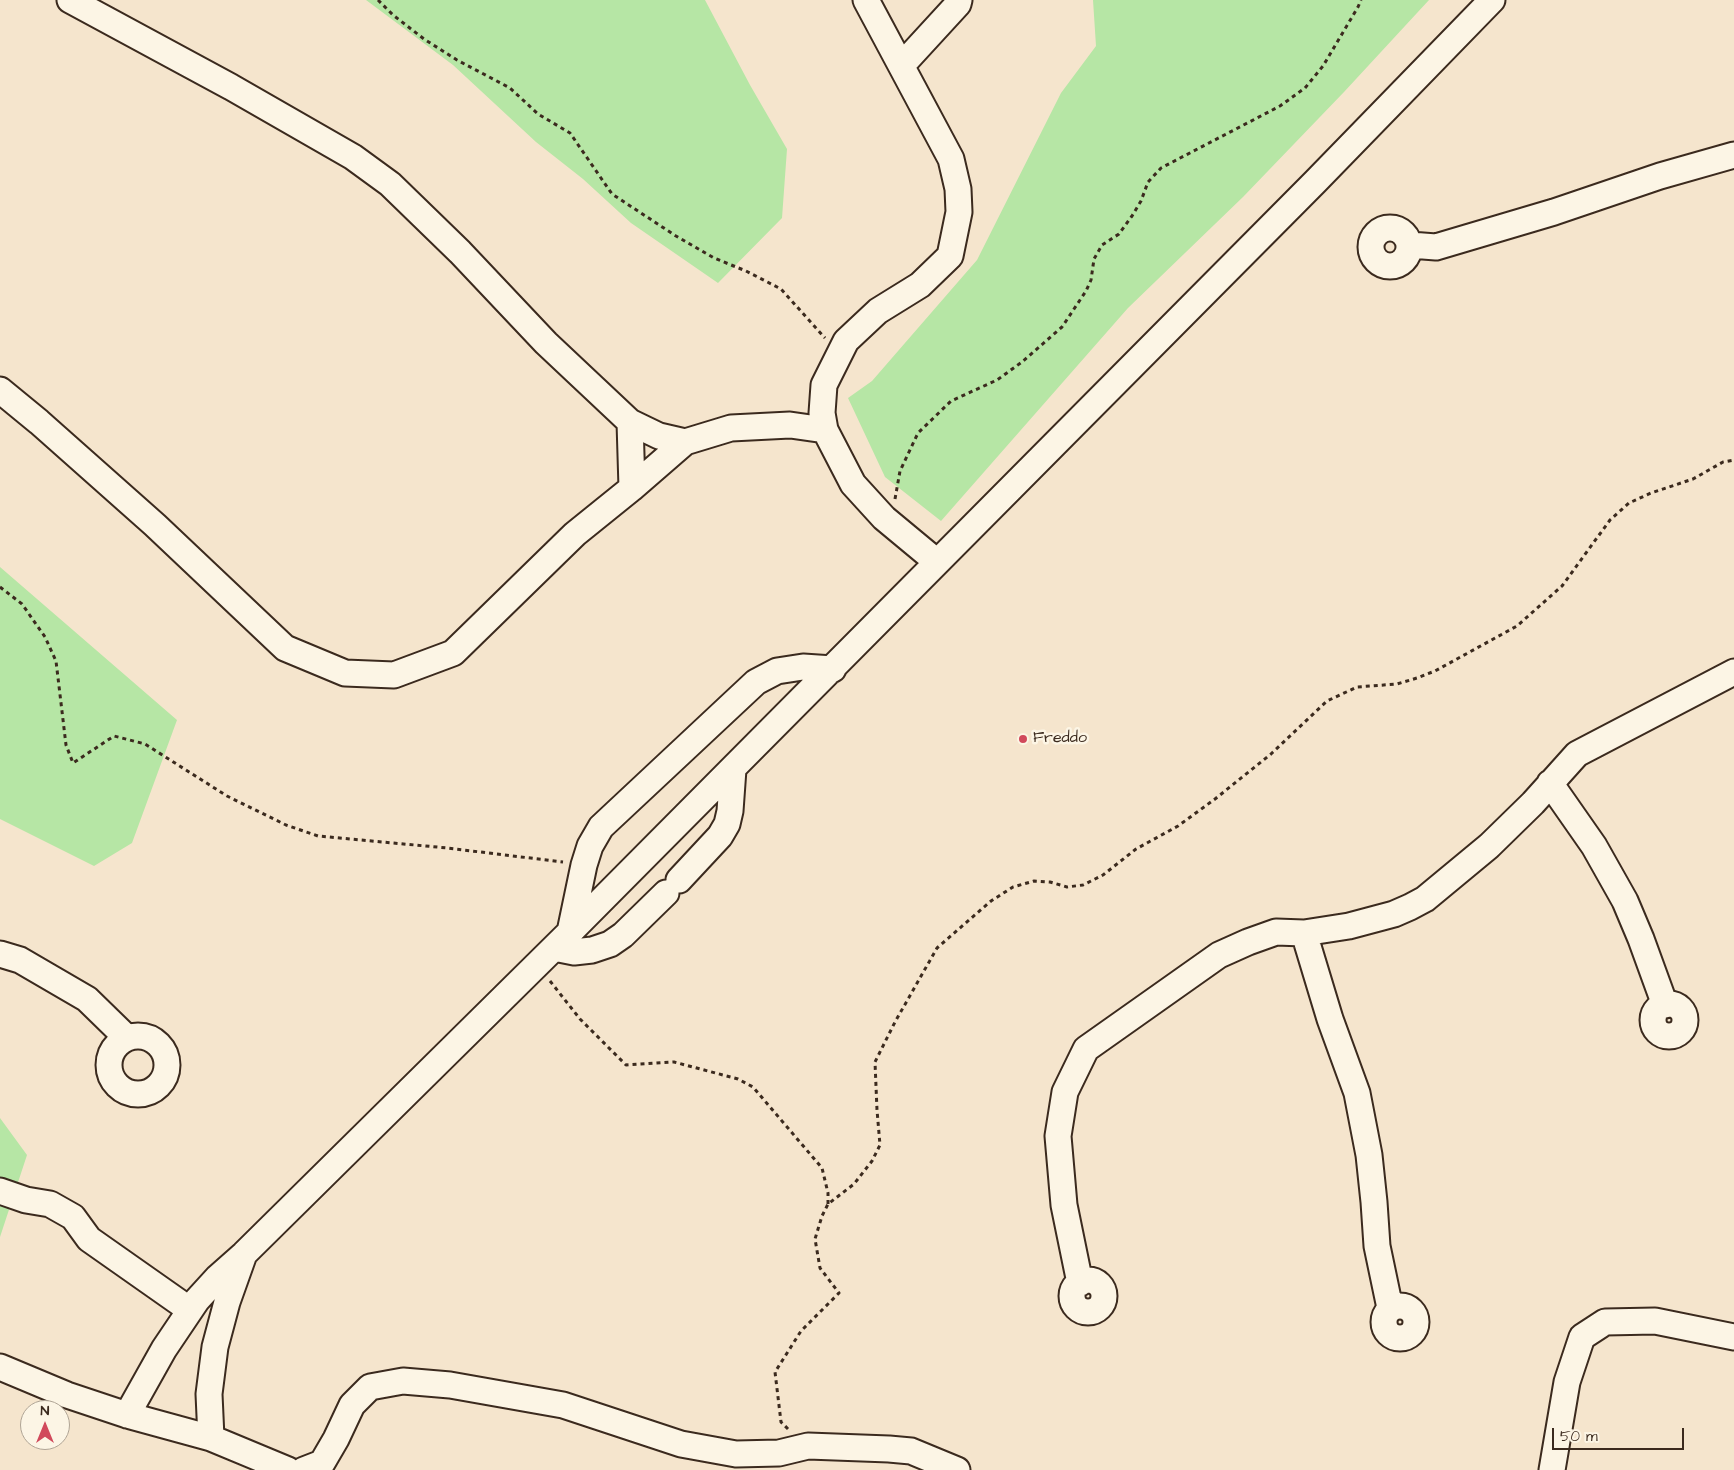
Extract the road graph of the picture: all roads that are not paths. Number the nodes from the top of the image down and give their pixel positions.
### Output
1 (70, 0) edge
2 (866, 0) edge
3 (959, 0) edge
4 (1492, 0) edge
5 (902, 65) junction
6 (1734, 155) edge
7 (1410, 245) dead end
8 (0, 390) edge
9 (630, 422) junction
10 (825, 430) junction
11 (685, 442) junction
12 (632, 488) junction
13 (937, 562) junction
14 (833, 668) junction
15 (1734, 672) edge
16 (734, 769) junction
17 (1550, 784) junction
18 (1304, 933) junction
19 (554, 948) junction
20 (0, 954) edge
21 (1665, 1005) dead end
22 (127, 1038) dead end
23 (0, 1191) edge
24 (244, 1254) junction
25 (1080, 1282) dead end
26 (1390, 1308) dead end
27 (190, 1310) junction
28 (1734, 1338) edge
29 (0, 1367) edge
30 (126, 1415) junction
31 (211, 1438) junction
32 (236, 1460) edge
33 (288, 1470) edge
34 (304, 1470) edge
35 (957, 1470) edge
36 (1552, 1470) edge

1 - 9 street
2 - 5 street
3 - 5 street
4 - 13 street
5 - 10 street
6 - 7 street
8 - 12 street
9 - 11 street
9 - 12 street
10 - 11 street
10 - 13 street
11 - 12 street
13 - 14 street
14 - 16 street
14 - 19 street
15 - 17 street
16 - 19 street
16 - 19 street
17 - 18 street
17 - 21 street
18 - 25 street
18 - 26 street
19 - 24 street
20 - 22 street
23 - 27 street
24 - 27 street
24 - 31 street
27 - 30 street
28 - 36 street
29 - 30 street
30 - 31 street
31 - 32 street
32 - 33 street
34 - 35 street

